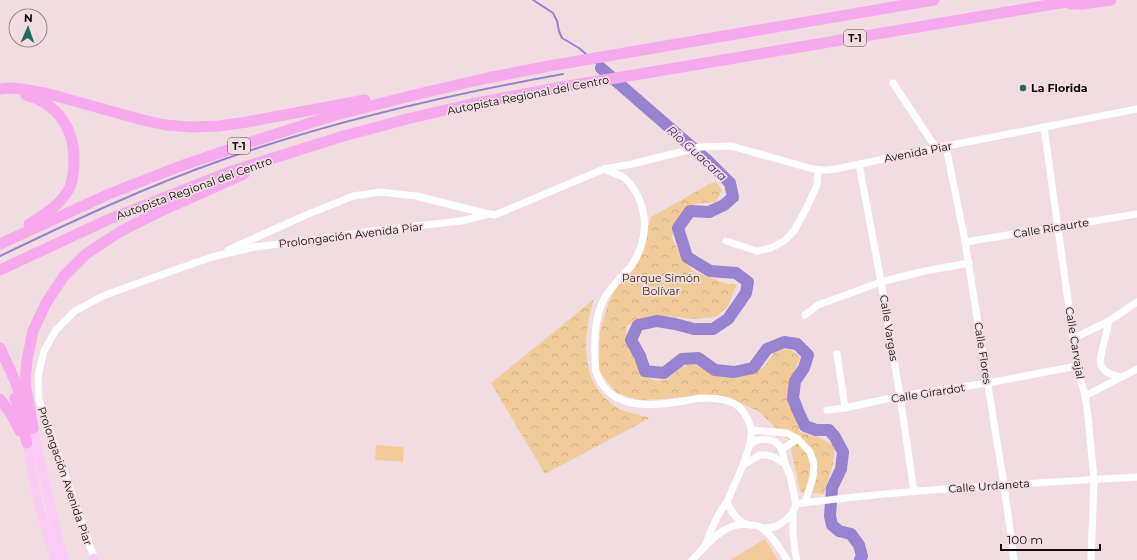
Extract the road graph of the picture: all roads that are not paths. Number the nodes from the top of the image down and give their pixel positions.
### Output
1 (934, 0) edge
2 (1078, 0) edge
3 (1111, 0) edge
4 (1058, 4) junction
5 (488, 78) junction
6 (893, 83) dead end
7 (0, 89) edge
8 (0, 93) edge
9 (1137, 109) edge
10 (1044, 127) junction
11 (340, 138) junction
12 (946, 147) junction
13 (936, 148) junction
14 (675, 153) joint
15 (632, 164) junction
16 (859, 164) junction
17 (604, 169) junction
18 (818, 170) junction
19 (624, 177) junction
20 (490, 214) junction
21 (1137, 214) edge
22 (1058, 226) junction
23 (726, 241) dead end
24 (0, 242) edge
25 (965, 242) junction
26 (212, 257) junction
27 (969, 263) junction
28 (0, 270) edge
29 (881, 282) junction
30 (1137, 302) edge
31 (805, 315) dead end
32 (1109, 321) junction
33 (1074, 338) junction
34 (0, 348) edge
35 (837, 354) dead end
36 (0, 363) edge
37 (1077, 366) junction
38 (1137, 368) edge
39 (1121, 377) junction
40 (988, 383) junction
41 (900, 396) junction
42 (1084, 396) junction
43 (0, 399) edge
44 (845, 408) junction
45 (827, 410) dead end
46 (33, 428) junction
47 (751, 430) junction
48 (798, 439) junction
49 (27, 443) junction
50 (750, 445) junction
51 (782, 449) junction
52 (785, 464) junction
53 (743, 465) junction
54 (1137, 477) edge
55 (1094, 480) junction
56 (1004, 485) junction
57 (914, 492) junction
58 (727, 502) junction
59 (807, 502) junction
60 (796, 504) junction
61 (792, 513) junction
62 (747, 524) junction
63 (762, 528) junction
64 (704, 547) junction
65 (94, 559) edge
66 (55, 560) edge
67 (65, 560) edge
68 (692, 560) edge
69 (787, 560) edge
70 (797, 560) edge
71 (1014, 560) edge
72 (1091, 560) edge

1 - 5 highway, Autopista Regional del Centro / T-1
2 - 4 highway, Autopista Regional del Centro / T-1
3 - 4 highway
4 - 11 highway, Autopista Regional del Centro / T-1
5 - 7 highway
5 - 24 highway, Autopista Regional del Centro / T-1
6 - 13 street
8 - 24 highway
9 - 10 street, Avenida Piar
10 - 12 street, Avenida Piar
10 - 22 street, Calle Carvajal
11 - 28 highway, Autopista Regional del Centro / T-1
11 - 46 highway
12 - 13 street, Avenida Piar
12 - 25 street, Calle Flores
13 - 16 street, Avenida Piar
14 - 15 street, Prolongación Avenida Piar
14 - 18 street, Avenida Piar
15 - 17 street, Prolongación Avenida Piar
15 - 19 street
16 - 18 street, Avenida Piar
16 - 29 street, Calle Vargas
17 - 19 street
17 - 20 street, Prolongación Avenida Piar
18 - 23 street
19 - 47 street
20 - 26 street, Prolongación Avenida Piar
20 - 26 street, Prolongación Avenida Piar
21 - 22 street, Calle Ricaurte
22 - 25 street, Calle Ricaurte
22 - 33 street, Calle Carvajal
25 - 27 street, Calle Flores
26 - 65 street, Prolongación Avenida Piar
27 - 29 street
27 - 40 street, Calle Flores
29 - 31 street
29 - 41 street, Calle Vargas
30 - 32 street
32 - 33 street
32 - 39 street
33 - 37 street, Calle Carvajal
34 - 46 highway
35 - 44 street
36 - 49 highway
37 - 40 street, Calle Girardot
37 - 42 street, Calle Carvajal
38 - 39 street
39 - 42 street
40 - 41 street, Calle Girardot
40 - 56 street, Calle Flores
41 - 44 street, Calle Girardot
41 - 57 street, Calle Vargas
42 - 55 street, Calle Carvajal
43 - 49 highway
44 - 45 street, Calle Girardot
46 - 67 main road
47 - 48 street
47 - 50 street
48 - 51 street
48 - 59 street
49 - 66 main road
50 - 51 street
50 - 53 street
51 - 52 street
52 - 53 street
52 - 60 street
53 - 58 street
54 - 55 street, Calle Urdaneta
55 - 56 street, Calle Urdaneta
55 - 72 street, Calle Carvajal
56 - 57 street, Calle Urdaneta
56 - 71 street, Calle Flores
57 - 59 street, Calle Urdaneta
58 - 62 street
58 - 64 street
59 - 60 street, Calle Urdaneta
60 - 61 street
61 - 63 street
61 - 70 street
62 - 63 street
62 - 64 street
63 - 69 street
64 - 68 street

